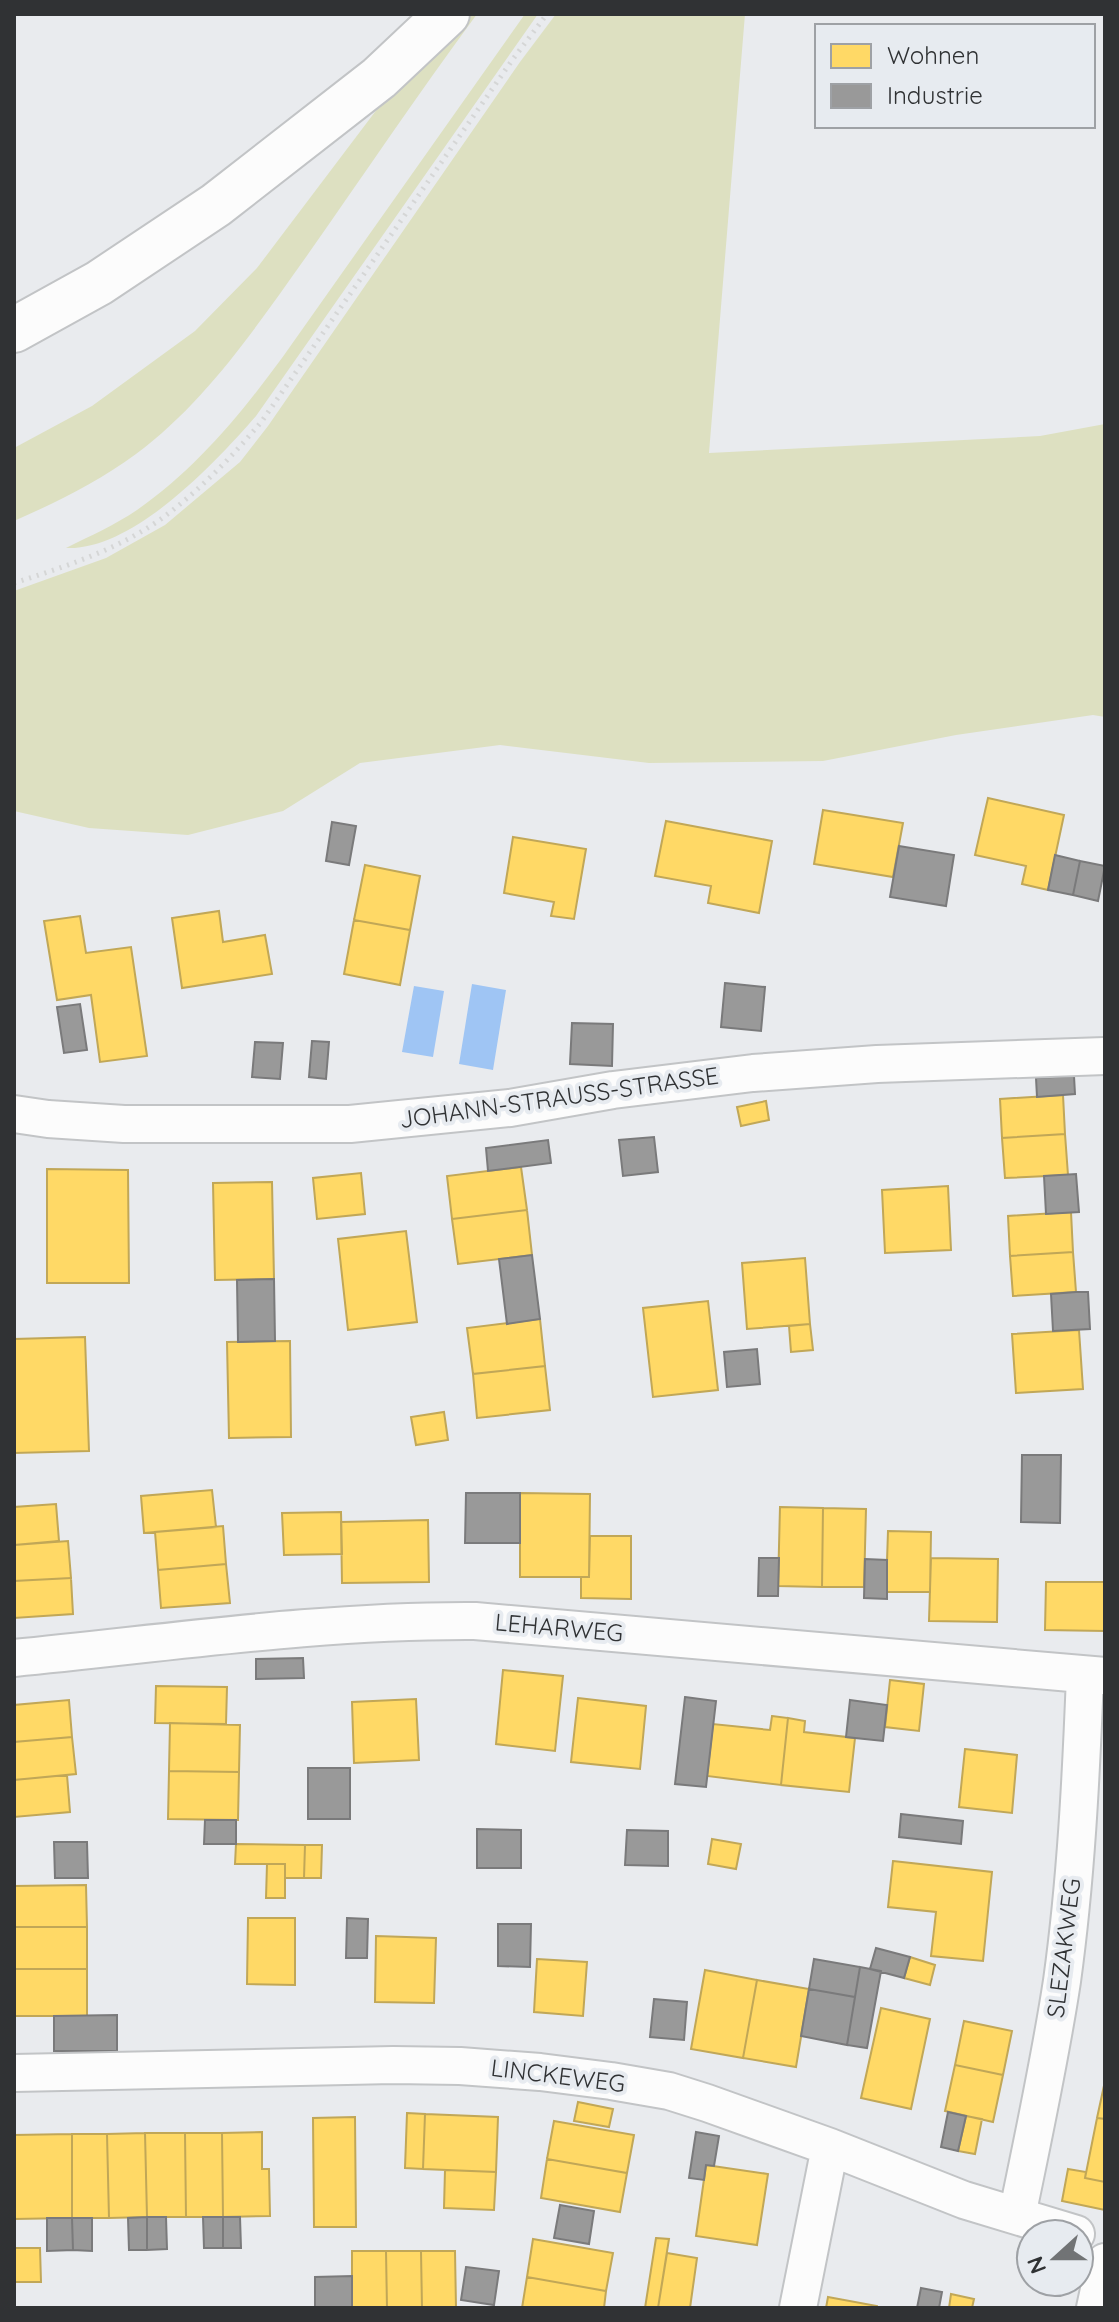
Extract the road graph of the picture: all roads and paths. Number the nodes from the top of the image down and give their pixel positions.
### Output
1 (447, 14) edge
2 (547, 14) edge
3 (14, 330) edge
4 (14, 583) edge
5 (1105, 1056) edge
6 (14, 1114) edge
7 (14, 1658) edge
8 (1095, 1676) edge
9 (14, 2073) edge
10 (830, 2147) junction
11 (1017, 2216) junction
12 (1024, 2218) edge
13 (1105, 2262) edge
14 (798, 2308) edge
15 (1095, 2308) edge

1 - 3 main road
2 - 4 path
5 - 6 street, JOHANN-STRAUSS-STRASSE
7 - 8 street, LEHARWEG
8 - 11 street, SLEZAKWEG
9 - 10 street, LINCKEWEG
10 - 11 street, LINCKEWEG
10 - 14 street
11 - 12 street, LINCKEWEG
13 - 15 street

